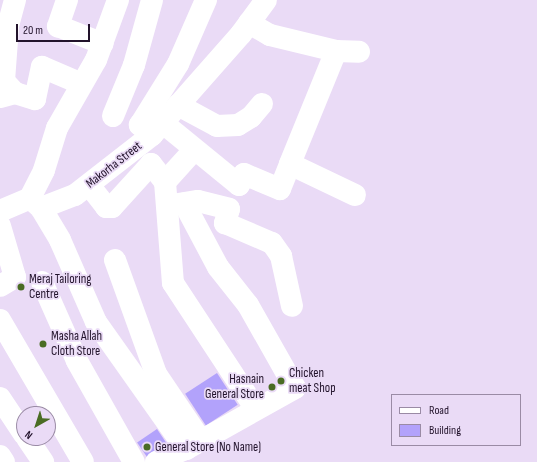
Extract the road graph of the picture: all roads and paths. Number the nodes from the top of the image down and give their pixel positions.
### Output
1 (15, 0) edge
2 (67, 0) edge
3 (118, 0) edge
4 (152, 0) edge
5 (206, 0) edge
6 (266, 0) edge
7 (249, 23) junction
8 (103, 44) junction
9 (336, 51) junction
10 (359, 52) dead end
11 (82, 84) junction
12 (8, 95) edge
13 (262, 104) dead end
14 (178, 105) junction
15 (113, 116) dead end
16 (158, 129) junction
17 (194, 150) junction
18 (290, 164) junction
19 (165, 182) junction
20 (89, 184) junction
21 (355, 195) dead end
22 (35, 203) junction
23 (176, 204) junction
24 (0, 210) edge
25 (0, 226) edge
26 (115, 260) dead end
27 (42, 282) dead end
28 (0, 286) edge
29 (292, 306) dead end
30 (0, 320) edge
31 (0, 398) edge
32 (255, 408) junction
33 (16, 422) edge
34 (193, 444) junction
35 (32, 446) edge
36 (0, 456) edge
37 (4, 462) edge
38 (43, 462) edge
39 (83, 462) edge
40 (134, 462) edge
41 (156, 462) edge

1 - 12 street
2 - 8 street
3 - 8 street
4 - 15 street
5 - 16 street, Makorha Street
6 - 7 street
7 - 9 street
7 - 14 street
8 - 11 street
9 - 10 street
9 - 18 street
11 - 12 street
11 - 22 street
13 - 14 street
14 - 16 street
16 - 17 street
16 - 20 street, Makorha Street
17 - 18 street
17 - 19 street
18 - 21 street
19 - 20 street
19 - 23 street
20 - 22 street, Makorha Street
22 - 24 street, Makorha Street
22 - 34 street
23 - 29 street
23 - 32 street
23 - 32 street
25 - 28 street
26 - 34 street
27 - 40 street
30 - 39 street
31 - 33 street
32 - 34 street
34 - 41 street
35 - 38 street
36 - 37 street

